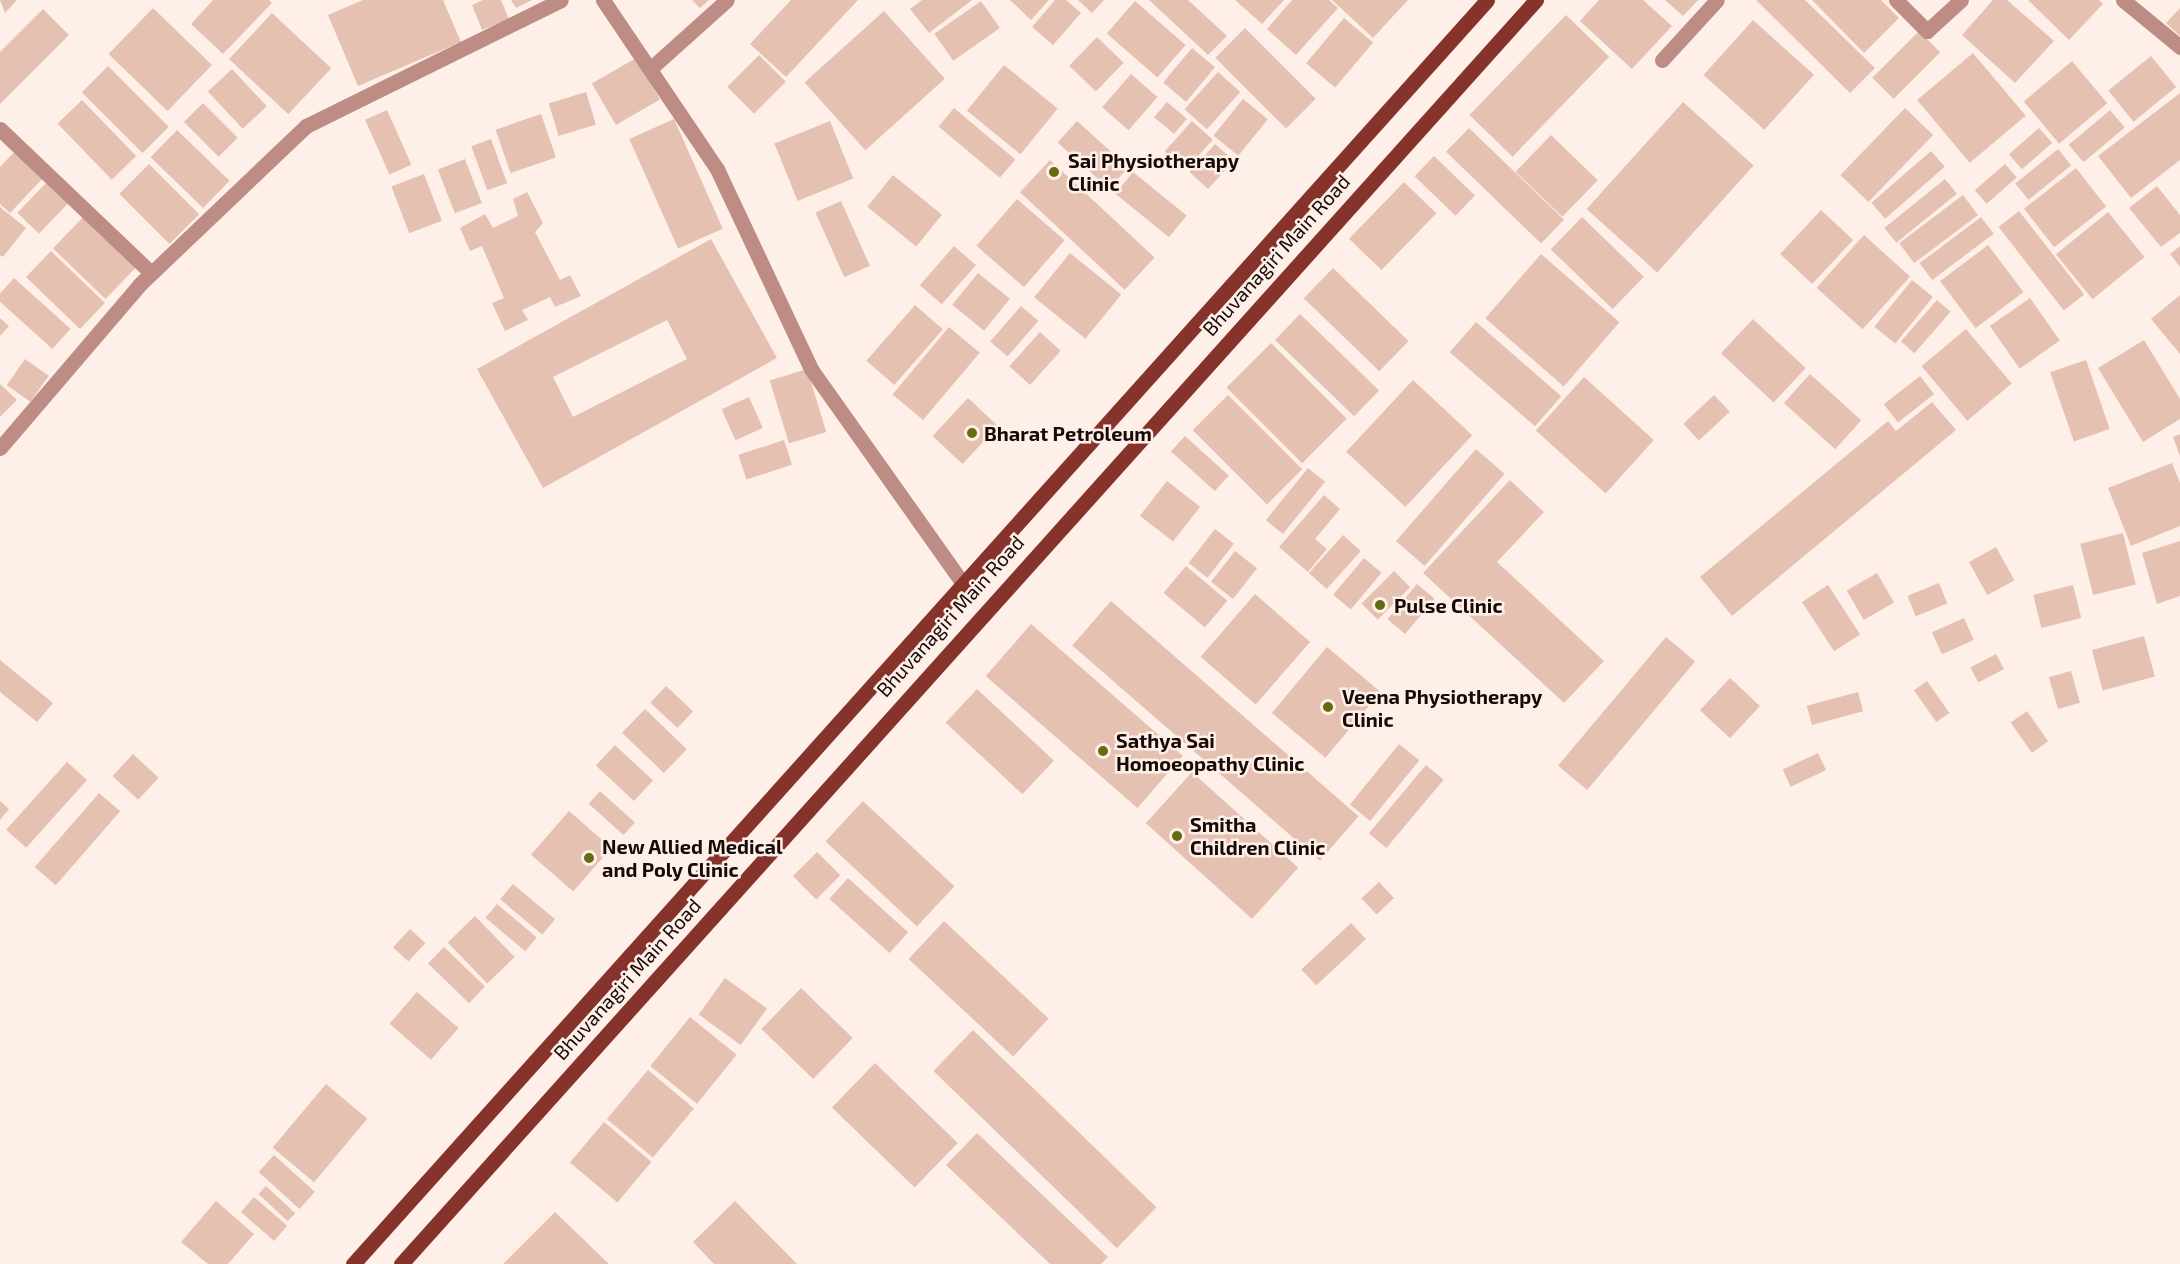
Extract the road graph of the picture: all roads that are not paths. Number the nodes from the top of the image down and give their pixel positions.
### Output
1 (561, 0) edge
2 (603, 0) edge
3 (726, 0) edge
4 (1487, 0) edge
5 (1536, 0) edge
6 (1717, 0) edge
7 (1896, 0) edge
8 (1961, 0) edge
9 (2123, 0) edge
10 (2180, 47) edge
11 (1662, 60) dead end
12 (650, 69) junction
13 (0, 129) edge
14 (151, 273) junction
15 (0, 448) edge
16 (962, 582) junction
17 (353, 1264) edge
18 (401, 1264) edge

1 - 14 street
2 - 12 street
3 - 12 street
4 - 16 main road, Bhuvanagiri Main Road
5 - 18 main road, Bhuvanagiri Main Road
6 - 11 street
7 - 8 street
9 - 10 street
12 - 16 street
13 - 14 street
14 - 15 street
16 - 17 main road, Bhuvanagiri Main Road

